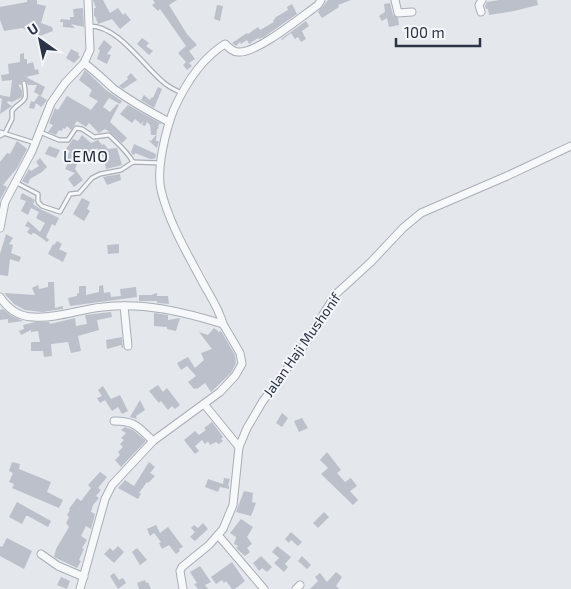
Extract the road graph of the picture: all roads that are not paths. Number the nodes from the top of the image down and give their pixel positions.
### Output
1 (88, 0) edge
2 (321, 0) edge
3 (395, 0) edge
4 (482, 0) edge
5 (412, 12) dead end
6 (481, 12) dead end
7 (88, 26) junction
8 (84, 63) junction
9 (24, 83) dead end
10 (182, 93) junction
11 (169, 122) junction
12 (0, 132) edge
13 (39, 132) junction
14 (5, 133) junction
15 (0, 136) edge
16 (35, 143) junction
17 (571, 146) edge
18 (133, 162) junction
19 (160, 163) junction
20 (16, 182) junction
21 (2, 202) edge
22 (0, 228) edge
23 (0, 297) edge
24 (124, 306) junction
25 (223, 324) junction
26 (128, 346) dead end
27 (204, 404) junction
28 (114, 421) dead end
29 (153, 441) junction
30 (239, 447) junction
31 (218, 535) junction
32 (41, 554) dead end
33 (84, 577) junction
34 (80, 589) edge
35 (183, 589) edge
36 (264, 589) edge

1 - 7 street
2 - 10 street
3 - 5 street
4 - 6 street
7 - 8 street
7 - 10 lane
8 - 11 street
8 - 13 street
9 - 14 lane
10 - 11 street
11 - 19 street
12 - 14 lane
13 - 16 street
13 - 18 lane
14 - 15 lane
14 - 16 lane
16 - 20 street
17 - 30 street, Jalan Haji Mushonif
18 - 19 lane
18 - 20 lane
19 - 25 street
20 - 21 street
21 - 22 street
23 - 24 street
24 - 25 street
24 - 26 street
25 - 27 street
27 - 29 street
27 - 30 street
28 - 29 street
29 - 33 street
30 - 31 street, Jalan Haji Mushonif
31 - 35 street, Jalan Haji Mushonif
31 - 36 street
32 - 33 street
33 - 34 street

